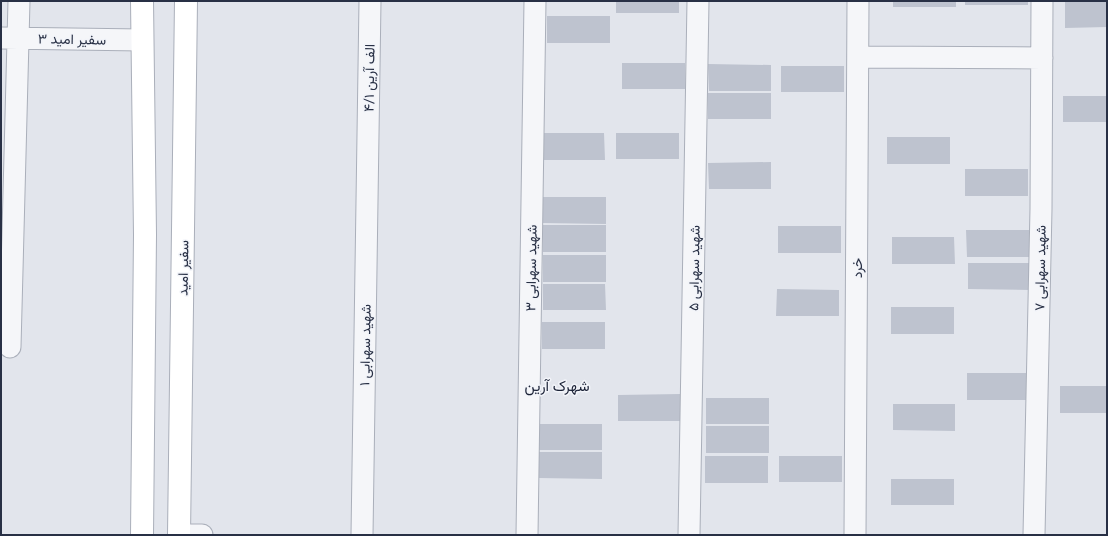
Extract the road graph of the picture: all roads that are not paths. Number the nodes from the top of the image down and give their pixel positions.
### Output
1 (19, 1) edge
2 (142, 1) edge
3 (186, 1) edge
4 (370, 1) edge
5 (535, 1) edge
6 (698, 1) edge
7 (858, 1) edge
8 (1042, 1) edge
9 (10, 38) edge
10 (142, 40) junction
11 (858, 57) junction
12 (1042, 58) junction
13 (368, 154) joint
14 (10, 347) dead end
15 (142, 535) edge
16 (179, 535) edge
17 (202, 535) edge
18 (362, 535) edge
19 (527, 535) edge
20 (689, 535) edge
21 (855, 535) edge
22 (1034, 535) edge

1 - 9 street
2 - 10 street
3 - 16 street, سفیر امید
4 - 13 street, ۴/۱ الف آرین
5 - 19 street, شهید سهرابی ۳
6 - 20 street, شهید سهرابی ۵
7 - 11 street, خرد
8 - 12 street, شهید سهرابی ۷
9 - 10 street, سفیر امید ۳
9 - 14 street
10 - 15 street
11 - 12 street
11 - 21 street, خرد
12 - 22 street, شهید سهرابی ۷
13 - 18 street, شهید سهرابی ۱
16 - 17 street

